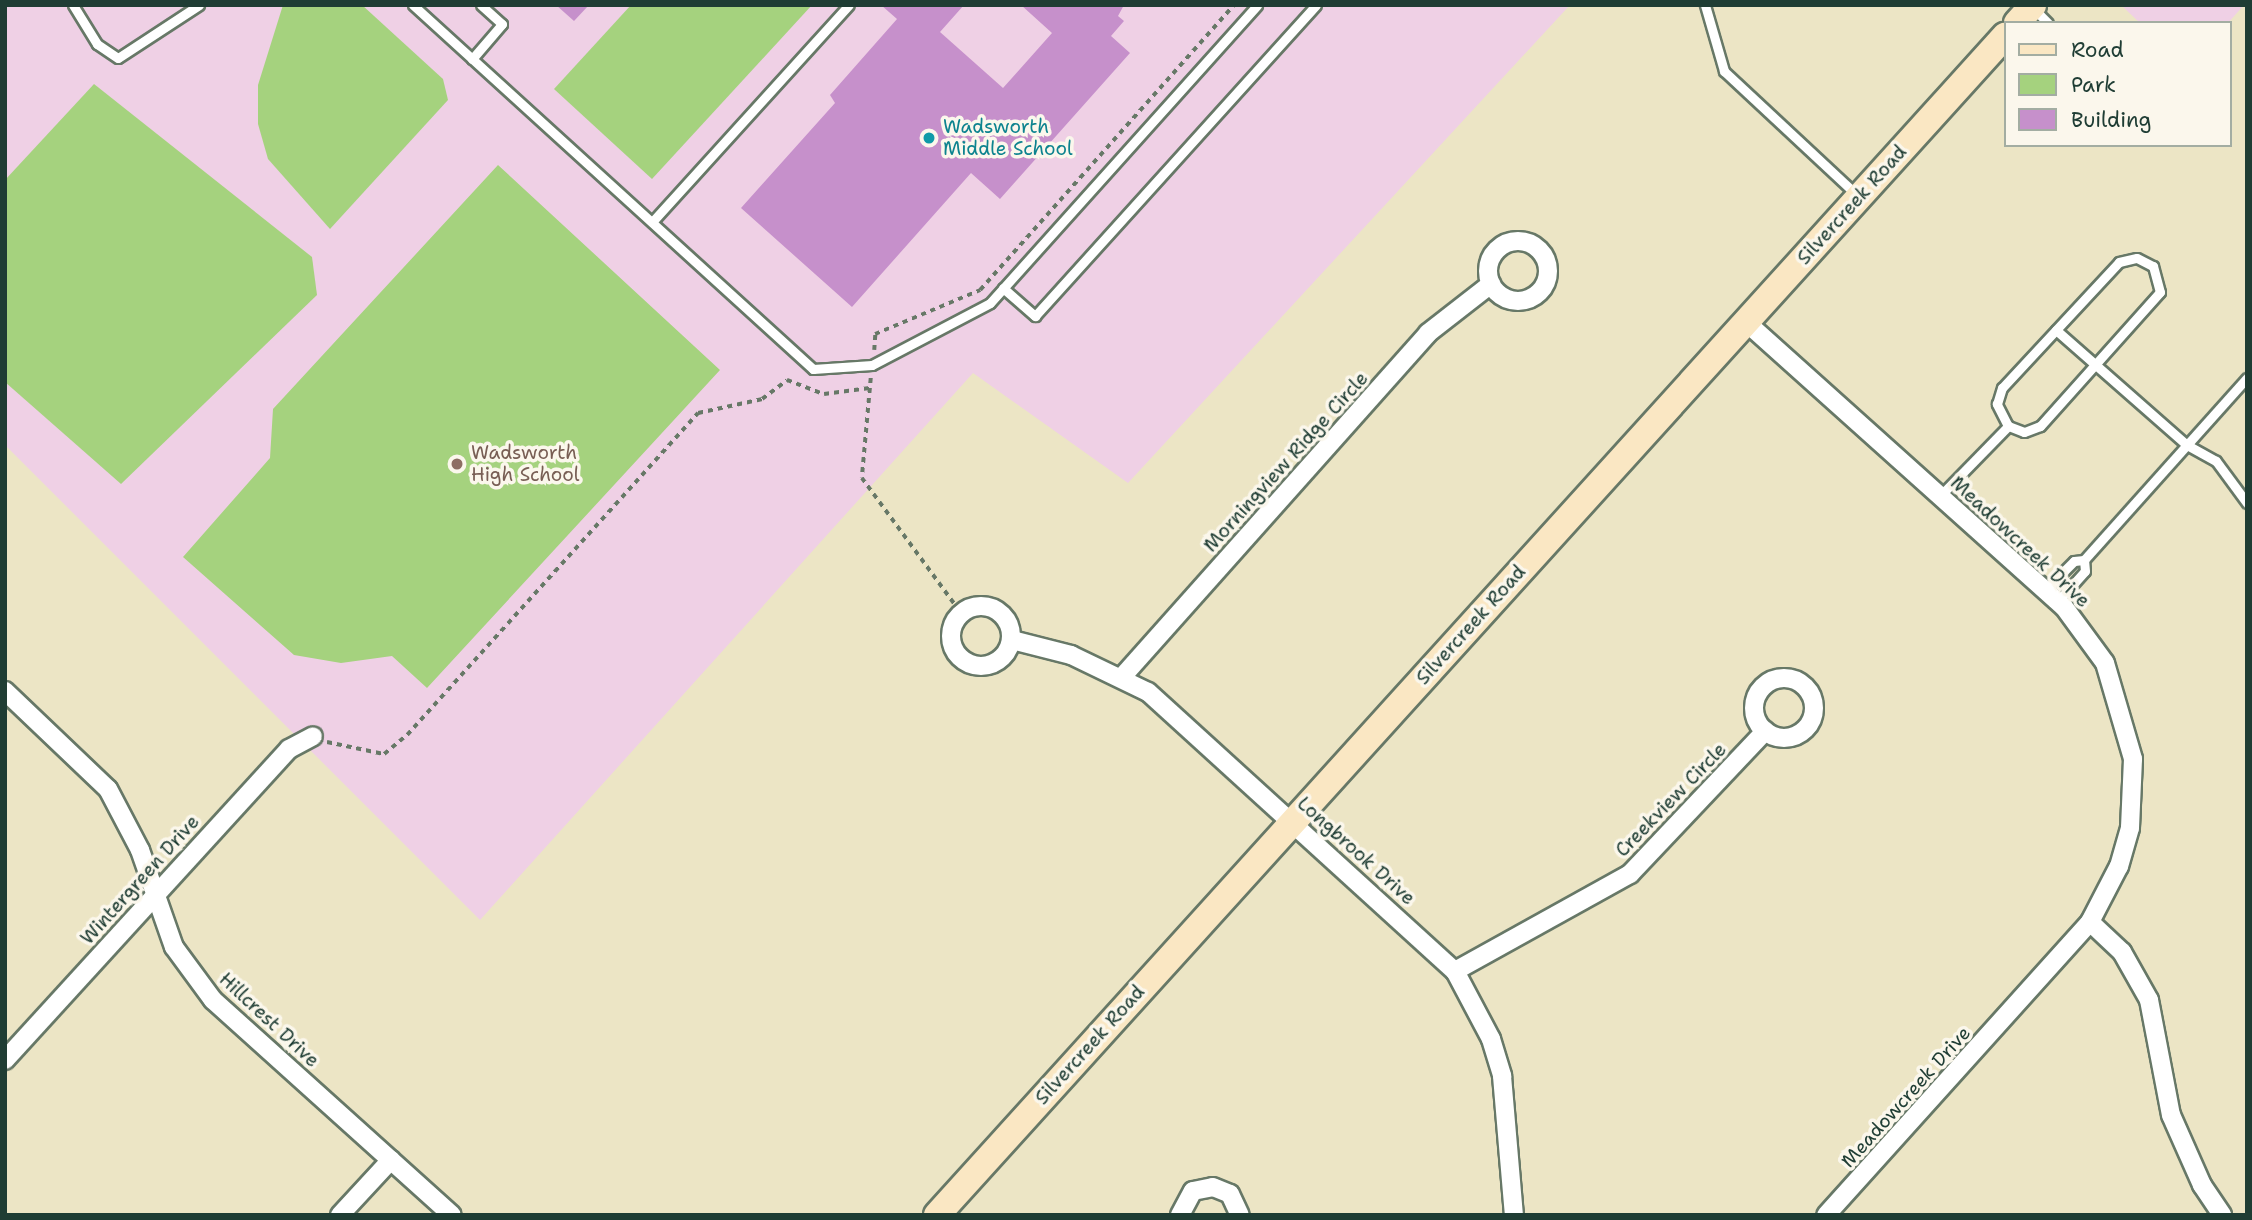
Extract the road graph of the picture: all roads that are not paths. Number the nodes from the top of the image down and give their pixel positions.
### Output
1 (73, 5) edge
2 (199, 5) edge
3 (413, 5) edge
4 (481, 5) edge
5 (849, 5) edge
6 (1257, 5) edge
7 (1315, 5) edge
8 (1705, 5) edge
9 (2004, 37) edge
10 (472, 59) junction
11 (1859, 197) junction
12 (652, 222) junction
13 (1491, 284) dead end
14 (1003, 288) junction
15 (1746, 322) junction
16 (2056, 330) junction
17 (2096, 364) junction
18 (2247, 378) edge
19 (2008, 426) junction
20 (2187, 445) junction
21 (1940, 496) junction
22 (2247, 503) edge
23 (2084, 559) junction
24 (2051, 596) junction
25 (1012, 640) dead end
26 (1122, 677) junction
27 (5, 691) edge
28 (1765, 731) dead end
29 (313, 736) road end
30 (1292, 822) junction
31 (153, 896) junction
32 (2090, 922) junction
33 (1455, 971) junction
34 (6, 1059) edge
35 (391, 1160) junction
36 (340, 1215) edge
37 (452, 1215) edge
38 (937, 1215) edge
39 (1180, 1215) edge
40 (1240, 1215) edge
41 (1514, 1215) edge
42 (1826, 1215) edge
43 (2222, 1215) edge

1 - 2 lane
3 - 10 lane
4 - 10 lane
5 - 12 lane
6 - 14 lane
7 - 14 lane
8 - 11 lane
9 - 11 street, Silvercreek Road
10 - 12 lane
11 - 15 street, Silvercreek Road
12 - 14 lane
13 - 26 street, Morningview Ridge Circle
15 - 21 street, Meadowcreek Drive
15 - 30 street, Silvercreek Road
16 - 17 lane
16 - 17 lane
16 - 19 lane
17 - 19 lane
17 - 20 lane
18 - 20 lane
19 - 21 lane
20 - 22 lane
20 - 23 lane
21 - 24 street, Meadowcreek Drive
23 - 24 lane
23 - 24 lane
24 - 32 street, Meadowcreek Drive
25 - 26 street, Longbrook Drive
26 - 30 street, Longbrook Drive
27 - 31 street, Hillcrest Drive
28 - 33 street, Creekview Circle
29 - 31 street, Wintergreen Drive
30 - 33 street, Longbrook Drive
30 - 38 street, Silvercreek Road
31 - 34 street, Wintergreen Drive
31 - 35 street, Hillcrest Drive
32 - 42 street, Meadowcreek Drive
32 - 43 street
33 - 41 street, Longbrook Drive
35 - 36 street
35 - 37 street, Hillcrest Drive
39 - 40 street

